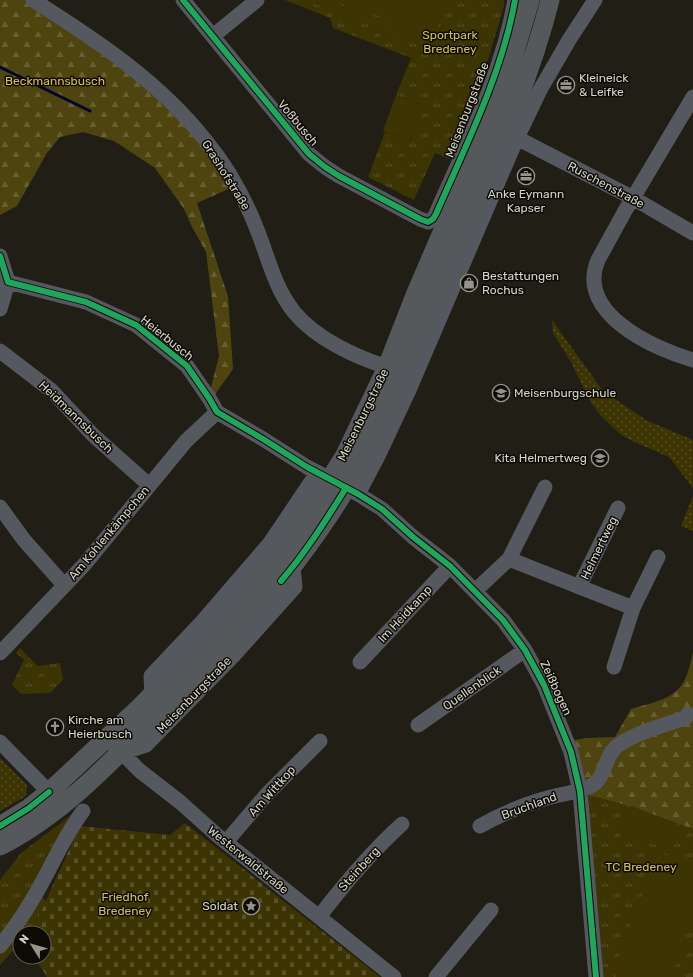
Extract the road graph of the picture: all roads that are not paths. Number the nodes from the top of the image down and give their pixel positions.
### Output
1 (33, 0) edge
2 (183, 0) edge
3 (257, 0) edge
4 (515, 0) edge
5 (530, 0) edge
6 (550, 0) edge
7 (595, 0) edge
8 (213, 36) junction
9 (693, 98) edge
10 (517, 138) junction
11 (633, 198) junction
12 (428, 222) joint
13 (693, 234) edge
14 (0, 256) edge
15 (8, 282) junction
16 (0, 309) edge
17 (0, 351) edge
18 (693, 360) edge
19 (387, 367) junction
20 (216, 412) junction
21 (323, 476) junction
22 (149, 485) junction
23 (545, 487) dead end
24 (352, 491) junction
25 (0, 507) edge
26 (618, 508) dead end
27 (658, 557) dead end
28 (509, 559) junction
29 (450, 566) junction
30 (64, 585) junction
31 (579, 588) junction
32 (475, 591) junction
33 (633, 608) junction
34 (525, 650) junction
35 (0, 653) edge
36 (360, 662) dead end
37 (614, 667) dead end
38 (688, 714) dead end
39 (418, 725) dead end
40 (107, 738) junction
41 (320, 741) dead end
42 (0, 742) edge
43 (121, 753) junction
44 (580, 790) junction
45 (49, 792) junction
46 (83, 811) dead end
47 (402, 824) dead end
48 (0, 826) edge
49 (480, 826) dead end
50 (8, 842) edge
51 (226, 842) junction
52 (0, 861) edge
53 (491, 910) dead end
54 (319, 917) junction
55 (0, 946) edge
56 (394, 977) edge
57 (436, 977) edge
58 (596, 977) edge

1 - 19 street, Grashofstraße
2 - 8 street, Voßbusch
3 - 8 street
4 - 12 street, Meisenburgstraße
5 - 19 main road, Meisenburgstraße
6 - 24 main road, Meisenburgstraße
7 - 10 street, Meisenburgstraße
8 - 12 street, Voßbusch
9 - 11 street
10 - 11 street, Ruschenstraße
10 - 24 street, Meisenburgstraße
11 - 13 street, Ruschenstraße
11 - 18 street
14 - 15 street
15 - 16 street
15 - 20 street, Heierbusch
17 - 22 street, Heidmannsbusch
19 - 21 main road, Meisenburgstraße
20 - 21 street
20 - 22 street, Am Kohlenkämpchen
21 - 24 street, Zeißbogen
21 - 40 main road, Meisenburgstraße
22 - 30 street, Am Kohlenkämpchen
23 - 28 street
24 - 29 street, Zeißbogen
24 - 43 main road, Meisenburgstraße
25 - 30 street
26 - 31 street, Helmertweg
27 - 33 street
28 - 31 street, Helmertweg
28 - 32 street
29 - 32 street, Zeißbogen
29 - 36 street, Im Heidkamp
30 - 35 street, Am Kohlenkämpchen
31 - 33 street, Helmertweg
32 - 34 street, Zeißbogen
33 - 37 street
34 - 39 street, Quellenblick
34 - 44 street, Zeißbogen
38 - 44 street
40 - 43 street, Westerwaldstraße
40 - 45 main road, Meisenburgstraße
41 - 51 street, Am Wittkop
42 - 45 street
43 - 50 main road, Meisenburgstraße
43 - 51 street, Westerwaldstraße
44 - 49 street, Bruchland
44 - 58 street, Zeißbogen
45 - 48 main road, Meisenburgstraße
46 - 55 street
47 - 54 street, Steinberg
50 - 52 main road
51 - 54 street, Westerwaldstraße
53 - 57 street
54 - 56 street, Westerwaldstraße

